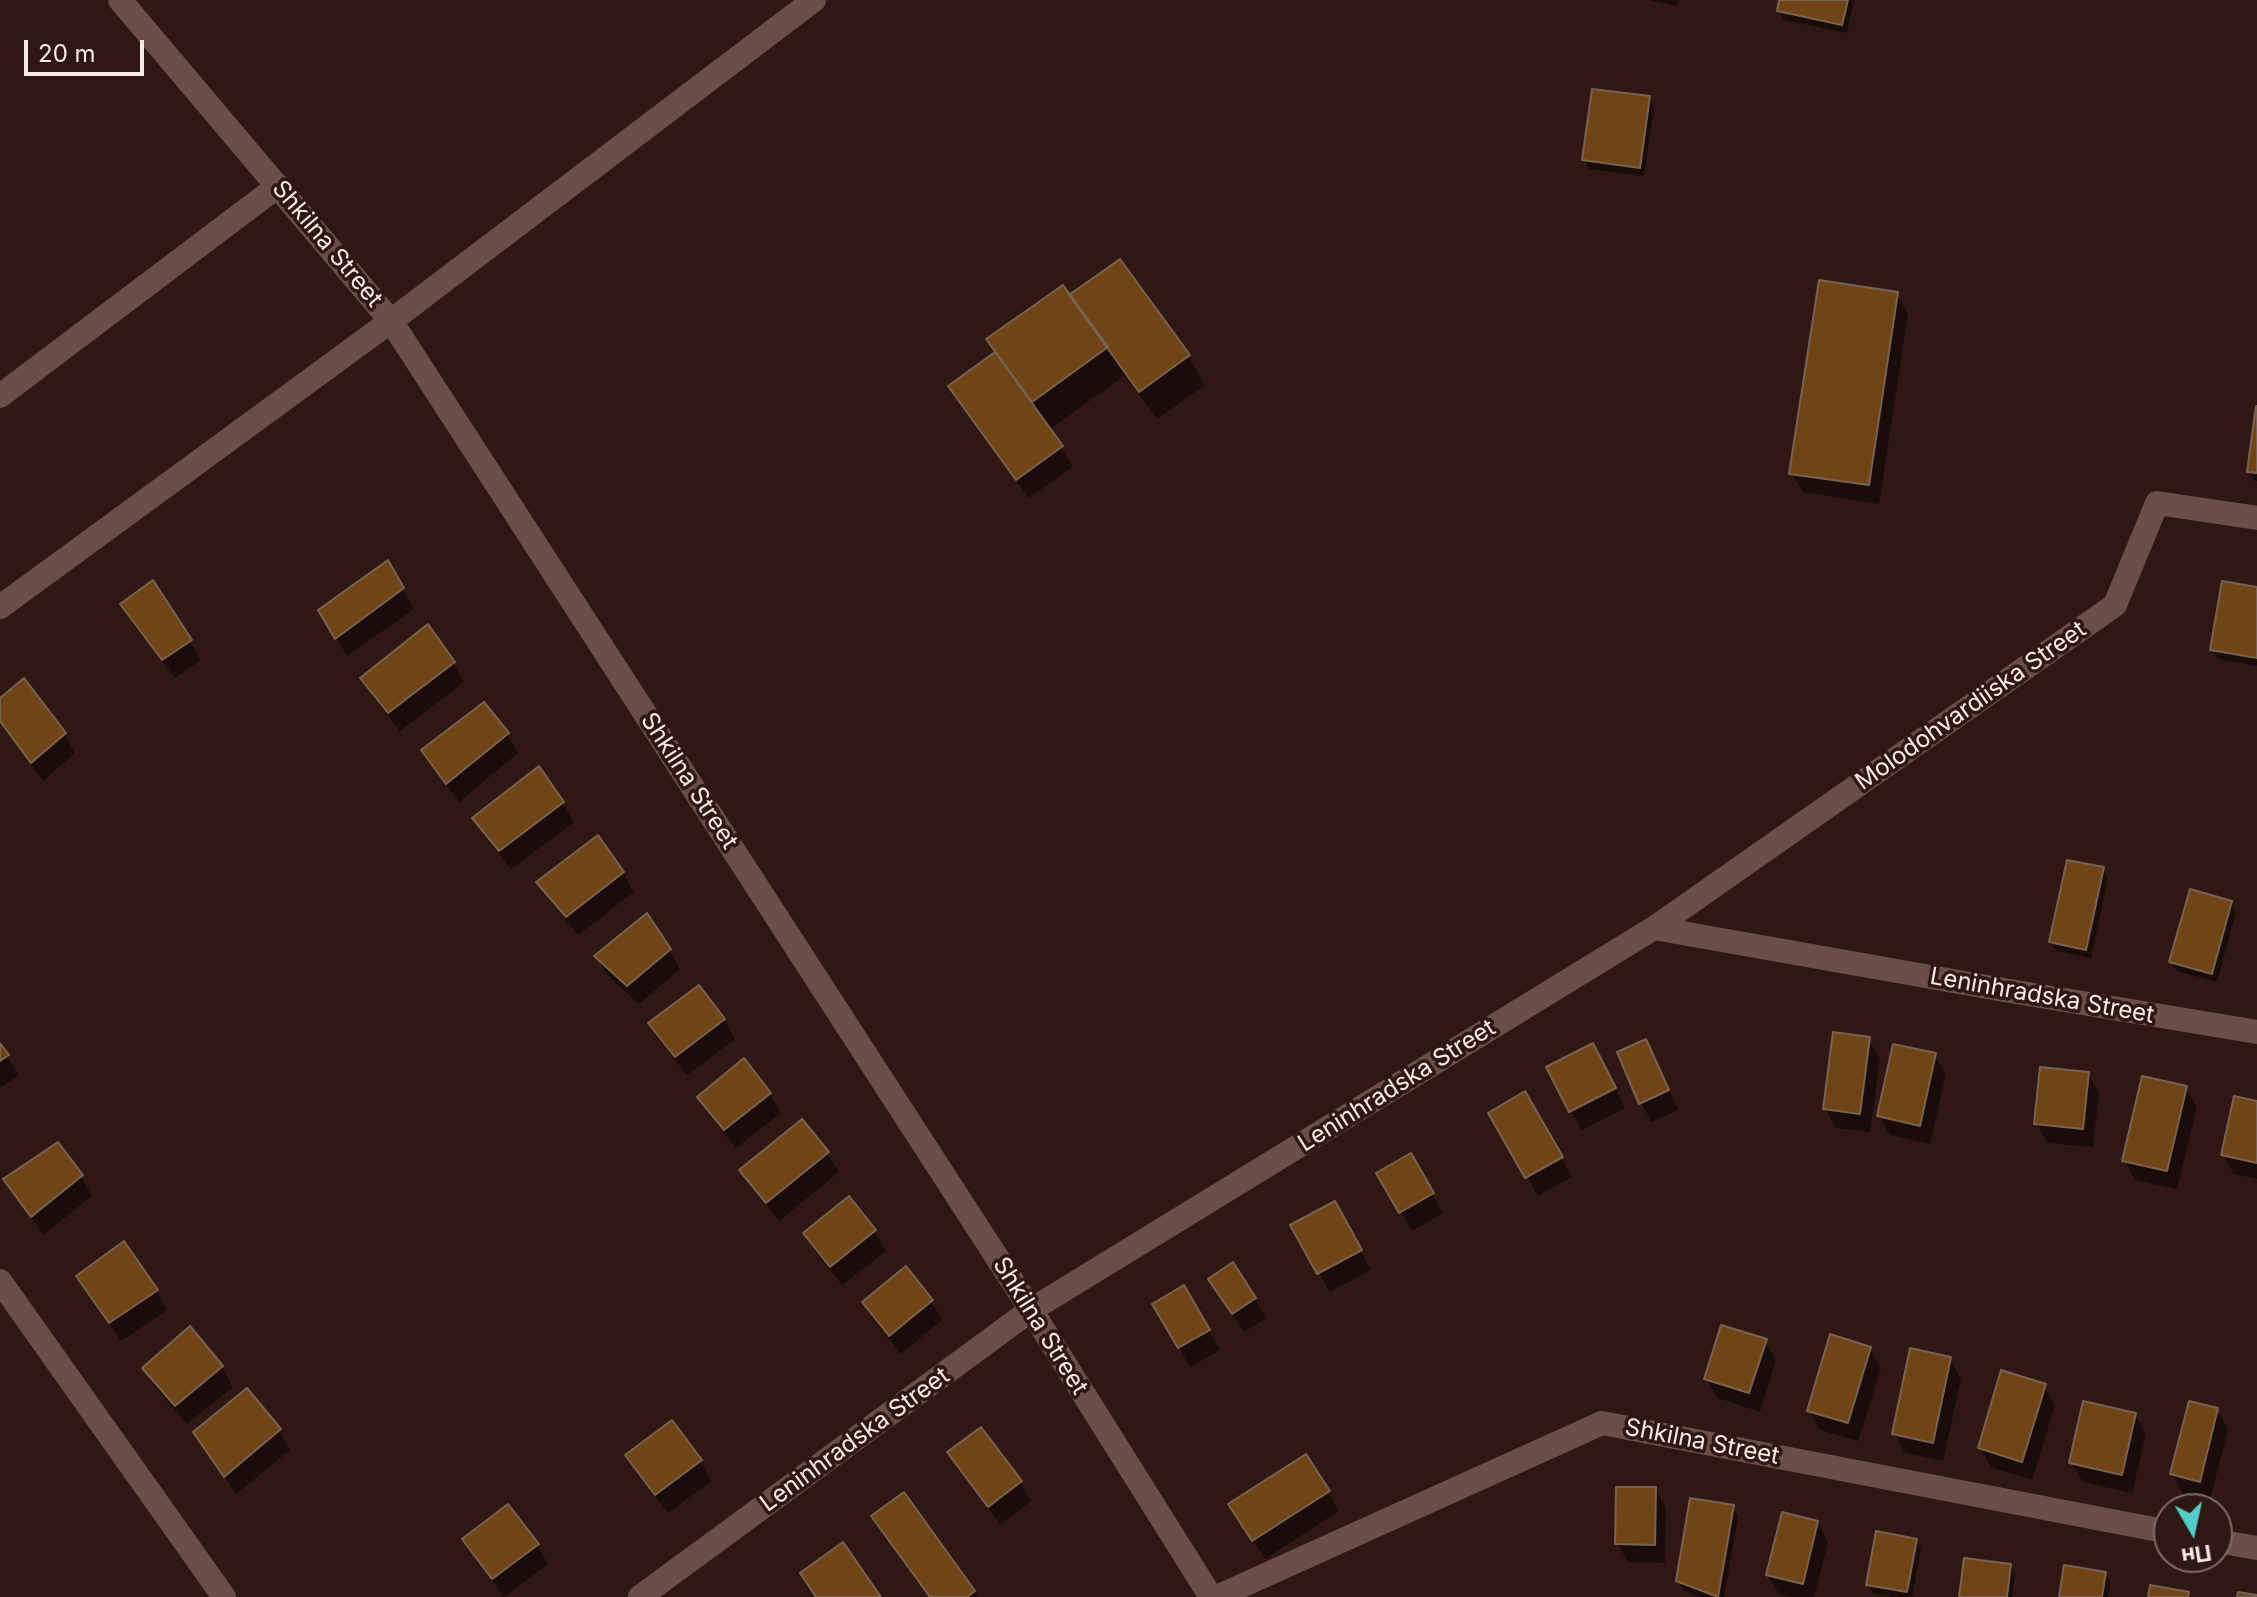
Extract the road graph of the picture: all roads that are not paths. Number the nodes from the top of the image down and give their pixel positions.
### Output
1 (120, 0) edge
2 (814, 0) edge
3 (278, 186) junction
4 (391, 321) junction
5 (0, 396) edge
6 (2257, 518) edge
7 (0, 607) edge
8 (1654, 928) junction
9 (2257, 1032) edge
10 (0, 1281) edge
11 (1031, 1310) junction
12 (2153, 1529) edge
13 (2233, 1544) edge
14 (2257, 1548) edge
15 (224, 1597) edge
16 (640, 1597) edge
17 (1211, 1597) edge
18 (1217, 1597) edge

1 - 3 street, Shkilna Street
2 - 4 street
3 - 4 street, Shkilna Street
3 - 5 street
4 - 7 street
4 - 11 street, Shkilna Street
6 - 8 street, Molodohvardiiska Street
8 - 9 street, Leninhradska Street
8 - 11 street, Leninhradska Street
10 - 15 street
11 - 16 street, Leninhradska Street
11 - 17 street, Shkilna Street
12 - 18 street, Shkilna Street
13 - 14 street

